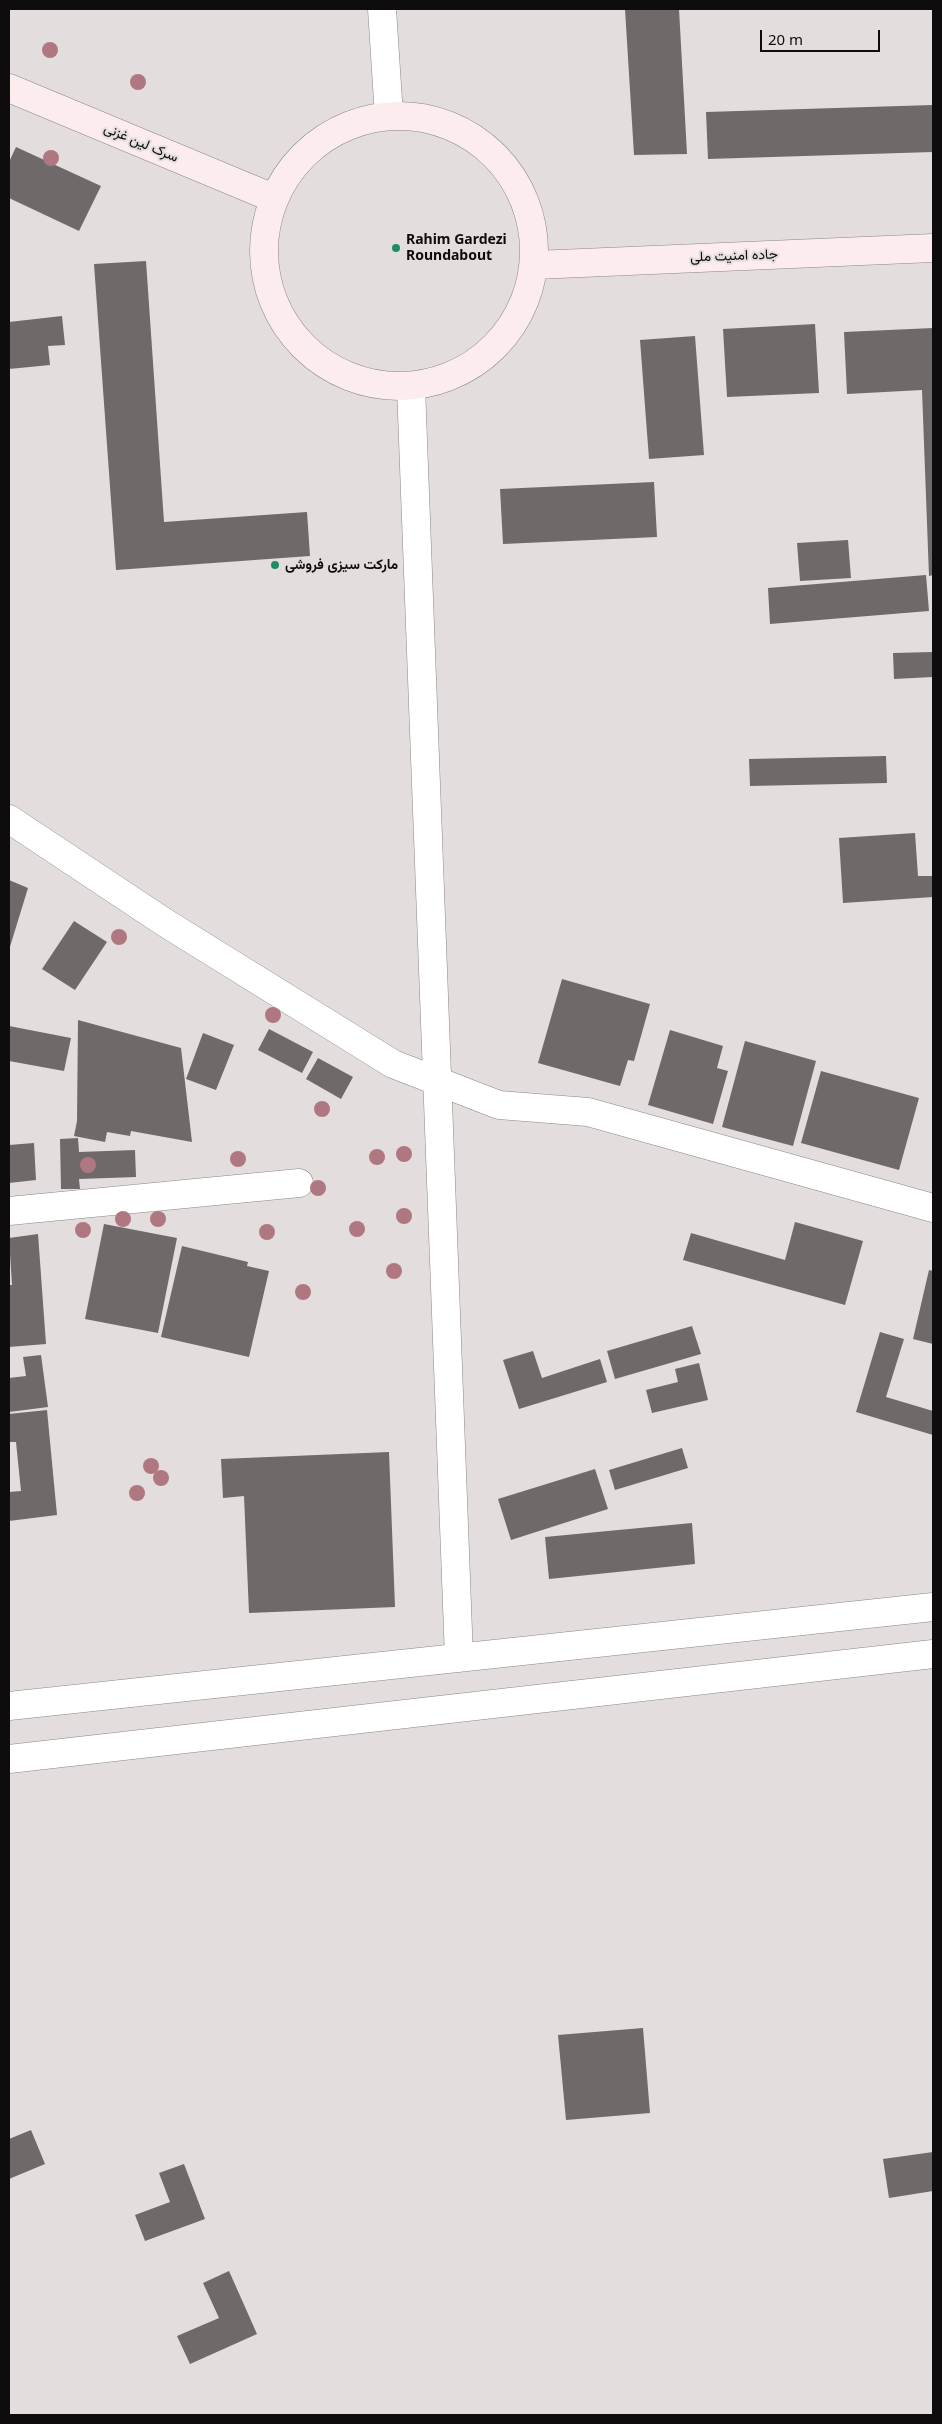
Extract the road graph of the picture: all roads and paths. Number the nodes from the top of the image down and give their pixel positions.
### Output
1 (382, 9) edge
2 (9, 88) edge
3 (389, 116) junction
4 (273, 198) junction
5 (933, 248) edge
6 (535, 265) junction
7 (411, 387) junction
8 (9, 819) edge
9 (437, 1081) junction
10 (299, 1183) dead end
11 (933, 1208) edge
12 (9, 1211) edge
13 (933, 1607) edge
14 (933, 1654) edge
15 (458, 1658) junction
16 (9, 1706) edge
17 (9, 1760) edge

1 - 3 street
2 - 4 main road, سرک لین غزنی
3 - 4 main road
3 - 6 main road
4 - 7 main road
5 - 6 main road, جاده امنیت ملی
6 - 7 main road
7 - 9 street
8 - 9 street
9 - 11 street
9 - 15 street
10 - 12 street
13 - 15 street
14 - 17 street
15 - 16 street

